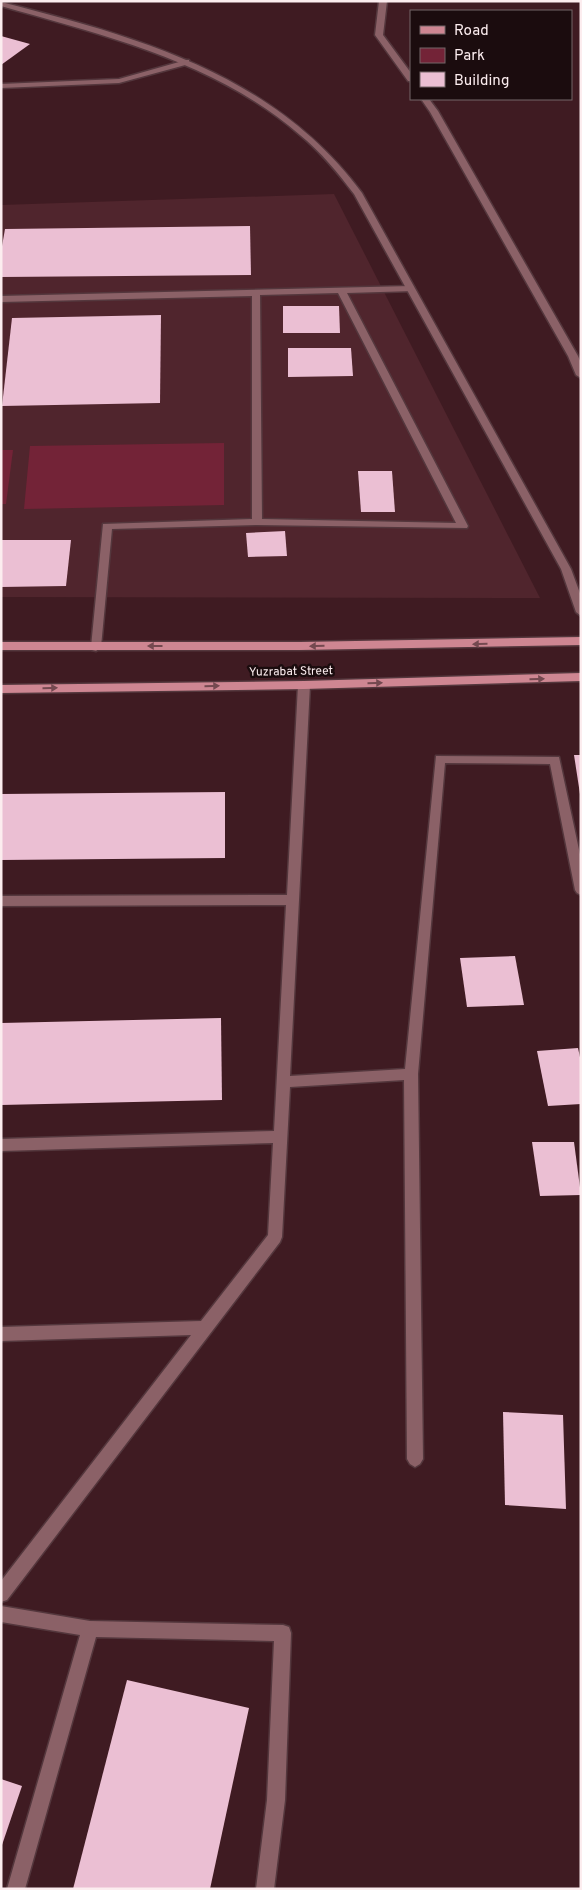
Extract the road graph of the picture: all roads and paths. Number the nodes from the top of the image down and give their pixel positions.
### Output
1 (383, 1) edge
2 (1, 4) edge
3 (186, 62) junction
4 (410, 78) edge
5 (1, 86) edge
6 (426, 100) edge
7 (411, 289) junction
8 (342, 291) junction
9 (256, 293) junction
10 (1, 299) edge
11 (581, 375) edge
12 (257, 522) junction
13 (581, 612) edge
14 (581, 641) edge
15 (1, 646) edge
16 (96, 646) junction
17 (581, 677) edge
18 (304, 685) junction
19 (1, 689) edge
20 (581, 890) edge
21 (293, 900) junction
22 (1, 901) edge
23 (411, 1074) junction
24 (283, 1082) junction
25 (280, 1137) junction
26 (1, 1145) edge
27 (205, 1328) junction
28 (1, 1334) edge
29 (415, 1459) dead end
30 (1, 1594) edge
31 (1, 1614) edge
32 (90, 1629) junction
33 (16, 1889) edge
34 (265, 1889) edge

1 - 4 street
2 - 3 street
3 - 5 street
3 - 7 street
6 - 11 street
7 - 8 street
7 - 13 street
8 - 9 street
8 - 12 street
9 - 10 street
9 - 12 street
12 - 16 street
14 -> 16 main road, Yuzrabat Street
15 - 16 main road, Yuzrabat Street
18 -> 17 main road, Yuzrabat Street
19 -> 18 main road, Yuzrabat Street
18 - 21 street
20 - 23 street
21 - 22 street
21 - 24 street
23 - 24 street
23 - 29 street
24 - 25 street
25 - 26 street
25 - 27 street
27 - 28 street
27 - 30 street
31 - 32 street
32 - 33 street
32 - 34 street

